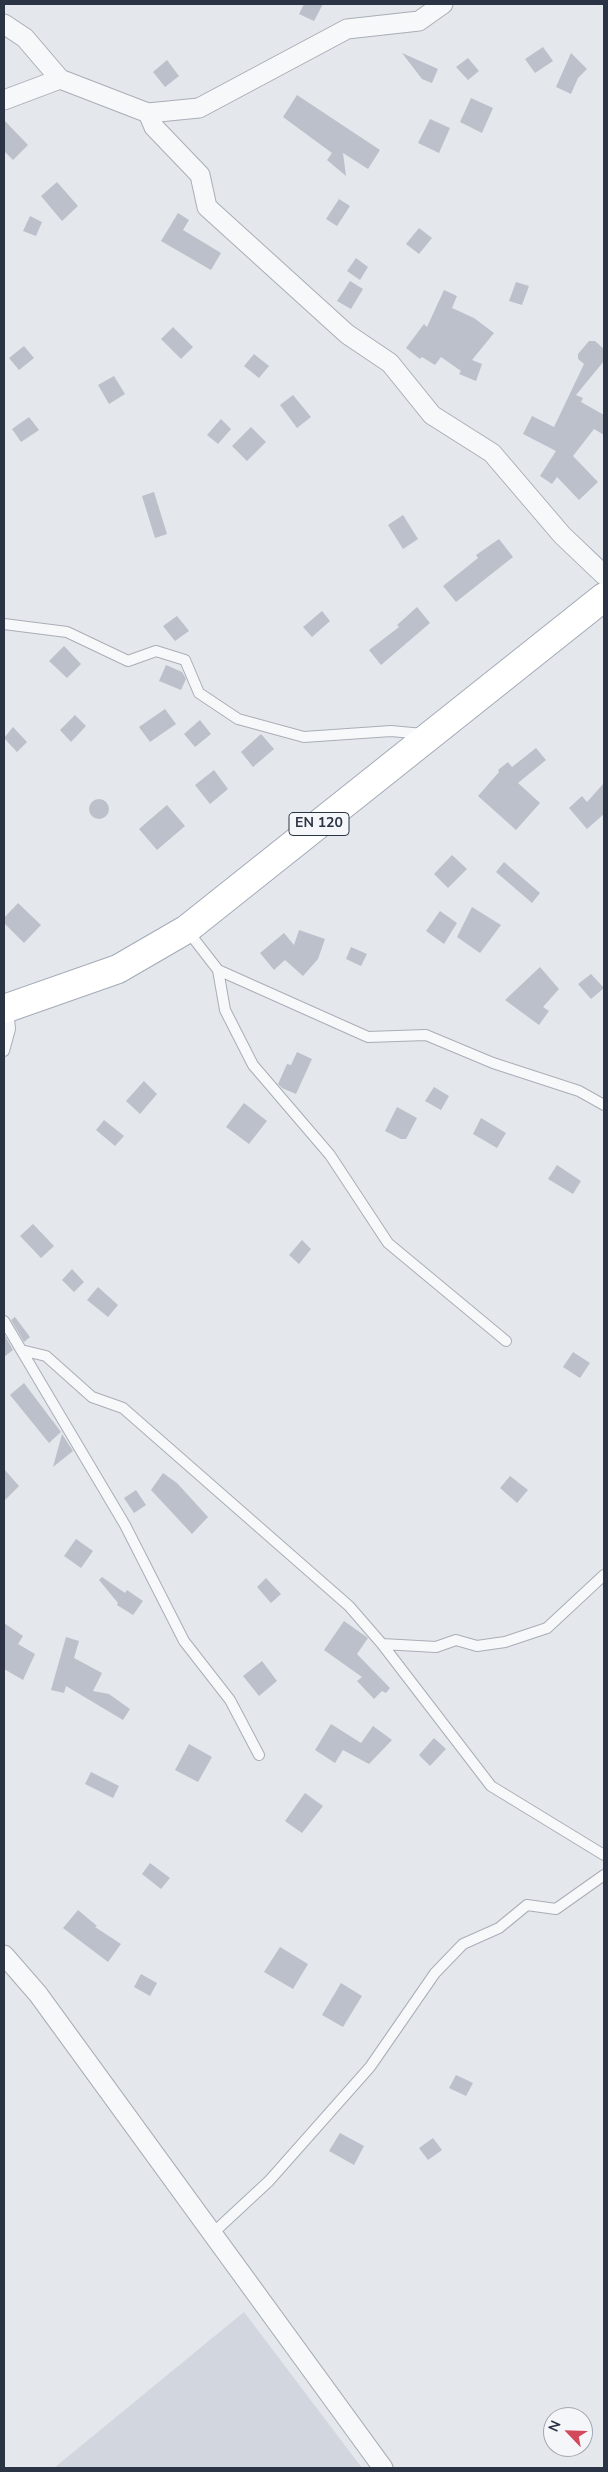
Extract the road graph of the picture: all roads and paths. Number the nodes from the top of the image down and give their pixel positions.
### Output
1 (443, 4) edge
2 (4, 24) edge
3 (60, 79) junction
4 (4, 100) edge
5 (148, 113) junction
6 (604, 575) edge
7 (604, 597) edge
8 (4, 624) edge
9 (432, 734) junction
10 (187, 929) junction
11 (218, 970) junction
12 (5, 1005) edge
13 (4, 1052) edge
14 (604, 1105) edge
15 (4, 1322) edge
16 (506, 1341) dead end
17 (21, 1350) junction
18 (604, 1575) edge
19 (382, 1644) junction
20 (259, 1755) dead end
21 (604, 1855) edge
22 (604, 1875) edge
23 (4, 1955) edge
24 (213, 2233) junction
25 (383, 2468) edge

1 - 5 street
2 - 3 street
3 - 4 street
3 - 5 street
5 - 6 street
7 - 9 main road, EN 120
8 - 9 lane
9 - 10 main road, EN 120
10 - 11 lane
10 - 12 main road, EN 120
11 - 14 lane
11 - 16 lane
12 - 13 lane
15 - 17 lane
17 - 19 lane
17 - 20 lane
18 - 19 lane
19 - 21 lane
22 - 24 lane
23 - 24 street
24 - 25 street

